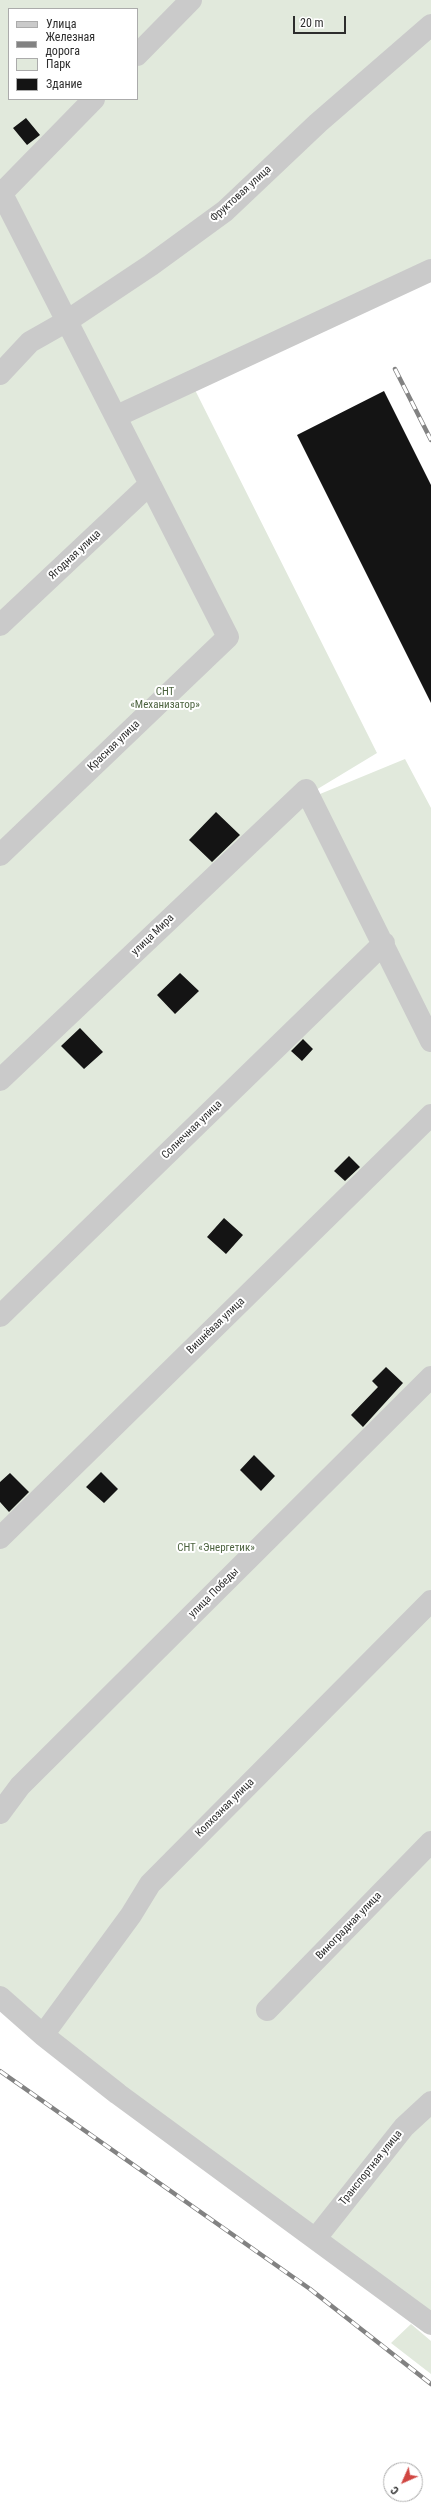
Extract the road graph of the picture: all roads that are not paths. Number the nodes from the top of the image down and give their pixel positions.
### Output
1 (191, 0) edge
2 (431, 25) edge
3 (138, 54) edge
4 (93, 100) edge
5 (1, 193) edge
6 (431, 270) edge
7 (67, 321) junction
8 (0, 374) edge
9 (117, 416) junction
10 (150, 484) junction
11 (0, 625) edge
12 (0, 855) edge
13 (384, 943) junction
14 (431, 1041) edge
15 (0, 1080) edge
16 (431, 1115) edge
17 (0, 1316) edge
18 (431, 1377) edge
19 (0, 1538) edge
20 (431, 1601) edge
21 (0, 1813) edge
22 (431, 1842) edge
23 (0, 1997) edge
24 (267, 2010) dead end
25 (43, 2035) junction
26 (431, 2102) edge
27 (316, 2238) junction
28 (431, 2324) edge

1 - 3 street
2 - 7 street, Фруктовая улица
4 - 5 street
5 - 7 street
6 - 9 street
7 - 8 street, Фруктовая улица
7 - 9 street
9 - 10 street
10 - 11 street, Ягодная улица
10 - 12 street, Красная улица
13 - 14 street
13 - 15 street, улица Мира
13 - 17 street, Солнечная улица
16 - 19 street, Вишнёвая улица
18 - 21 street, улица Победы
20 - 25 street, Колхозная улица
22 - 24 street, Виноградная улица
23 - 25 street
25 - 27 street
26 - 27 street, Транспортная улица
27 - 28 street

